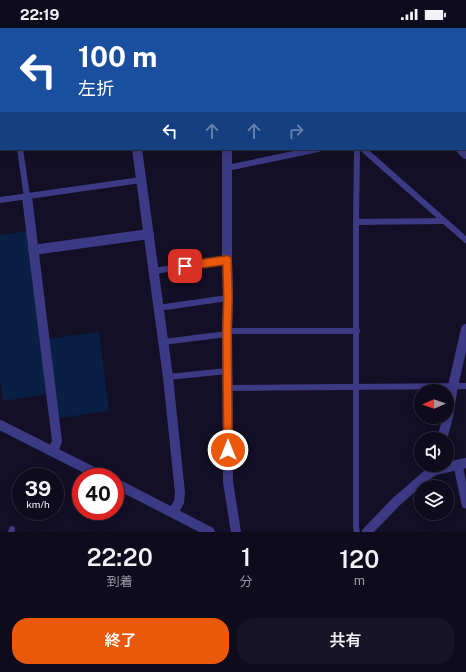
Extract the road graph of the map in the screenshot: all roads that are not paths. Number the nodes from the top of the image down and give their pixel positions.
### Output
1 (20, 150) edge
2 (137, 150) edge
3 (227, 150) edge
4 (313, 150) edge
5 (357, 150) edge
6 (364, 150) edge
7 (227, 168) junction
8 (141, 180) junction
9 (27, 197) junction
10 (0, 200) edge
11 (444, 221) junction
12 (356, 222) junction
13 (148, 234) junction
14 (466, 240) edge
15 (33, 250) junction
16 (227, 260) junction
17 (154, 271) junction
18 (228, 298) junction
19 (158, 308) junction
20 (466, 330) edge
21 (357, 331) junction
22 (227, 333) junction
23 (163, 342) junction
24 (227, 371) junction
25 (168, 377) junction
26 (453, 384) edge
27 (414, 385) edge
28 (357, 386) junction
29 (454, 386) edge
30 (466, 386) edge
31 (228, 388) junction
32 (0, 425) edge
33 (53, 452) junction
34 (462, 464) edge
35 (85, 468) edge
36 (431, 472) edge
37 (124, 488) edge
38 (466, 504) edge
39 (173, 512) junction
40 (210, 532) edge
41 (236, 532) edge
42 (357, 532) edge
43 (367, 532) edge

1 - 9 lane
2 - 8 street
3 - 7 street
4 - 7 lane
5 - 12 lane
6 - 11 lane
7 - 16 street
8 - 9 lane
8 - 13 street
9 - 10 lane
9 - 15 street
11 - 12 lane
11 - 14 lane
12 - 21 lane
13 - 15 street
13 - 17 street
15 - 33 street
16 - 17 lane
16 - 18 street
17 - 19 street
18 - 19 lane
18 - 22 street
19 - 23 street
20 - 26 street
21 - 22 lane
21 - 28 lane
22 - 23 lane
22 - 24 street
23 - 25 street
24 - 25 lane
24 - 31 street
25 - 39 street
27 - 28 lane
28 - 31 lane
28 - 42 lane
29 - 30 lane
31 - 41 street
32 - 33 street
33 - 35 street
34 - 38 street
36 - 43 street
37 - 39 street
39 - 40 street

